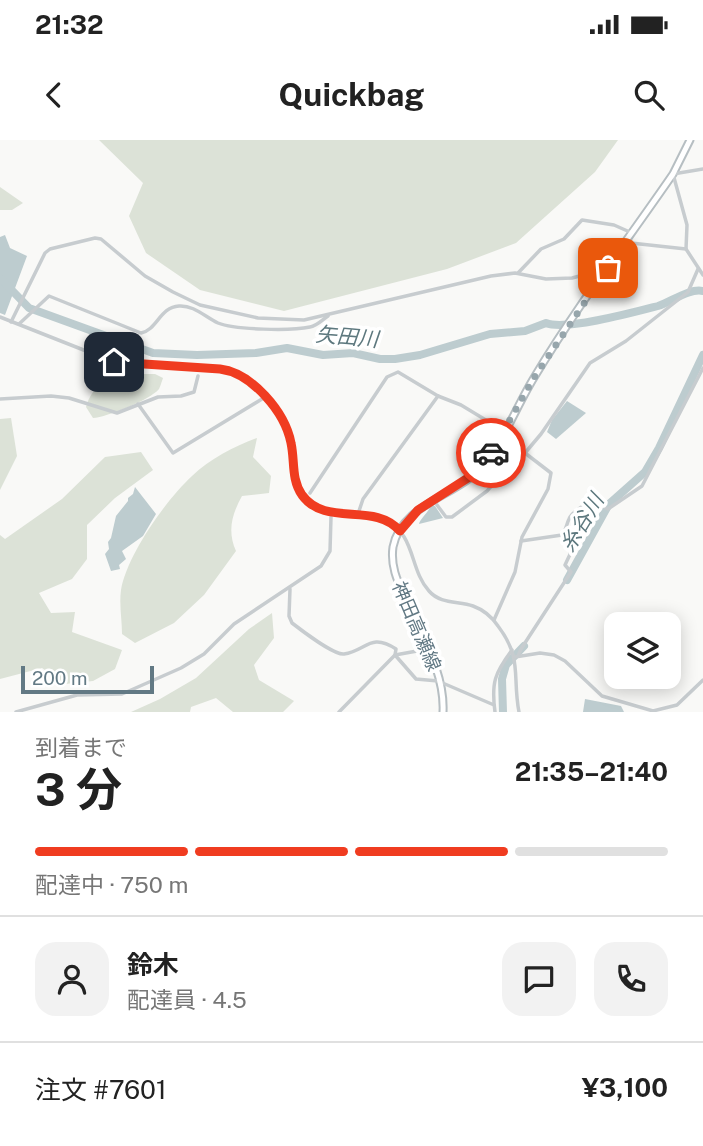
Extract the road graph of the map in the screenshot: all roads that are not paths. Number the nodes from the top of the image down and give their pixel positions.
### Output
1 (690, 140) edge
2 (703, 169) edge
3 (673, 174) junction
4 (632, 233) junction
5 (627, 241) junction
6 (686, 249) junction
7 (608, 268) junction
8 (698, 269) junction
9 (517, 273) junction
10 (703, 275) edge
11 (330, 315) junction
12 (0, 317) edge
13 (11, 322) junction
14 (19, 325) junction
15 (703, 369) edge
16 (198, 376) dead end
17 (701, 377) edge
18 (438, 396) junction
19 (0, 399) edge
20 (262, 399) dead end
21 (138, 404) junction
22 (504, 431) junction
23 (524, 453) junction
24 (310, 493) dead end
25 (433, 499) junction
26 (598, 503) junction
27 (358, 516) junction
28 (331, 517) dead end
29 (400, 531) junction
30 (521, 541) junction
31 (290, 589) junction
32 (494, 620) junction
33 (428, 649) junction
34 (513, 650) junction
35 (395, 655) junction
36 (517, 656) junction
37 (703, 680) edge
38 (440, 681) junction
39 (494, 705) junction
40 (16, 712) edge
41 (339, 712) edge
42 (443, 712) edge
43 (495, 712) edge
44 (519, 712) edge

1 - 3 main road
2 - 3 street
3 - 4 main road
3 - 6 street
4 - 5 main road
4 - 9 street
5 - 6 street
5 - 7 main road
6 - 8 street
7 - 9 street
7 - 22 main road
8 - 10 street
8 - 23 street
9 - 11 street
11 - 13 street
11 - 14 street
12 - 13 street
13 - 14 street
14 - 27 street
15 - 17 street
16 - 21 street
17 - 26 street
18 - 22 street
18 - 24 street
18 - 27 street
19 - 21 street
20 - 21 street
22 - 23 street
22 - 25 main road
23 - 25 street
23 - 30 street
25 - 29 main road
26 - 30 street
26 - 36 street
27 - 29 street
28 - 31 street
29 - 32 street
29 - 33 main road, 神田高瀬線
30 - 32 street
31 - 35 street
31 - 40 street
32 - 34 street
33 - 35 street
33 - 38 main road, 神田高瀬線
34 - 36 street
34 - 39 street
35 - 38 street
35 - 41 street
36 - 37 street
36 - 44 street
38 - 39 street
38 - 42 main road, 神田高瀬線
39 - 43 street

